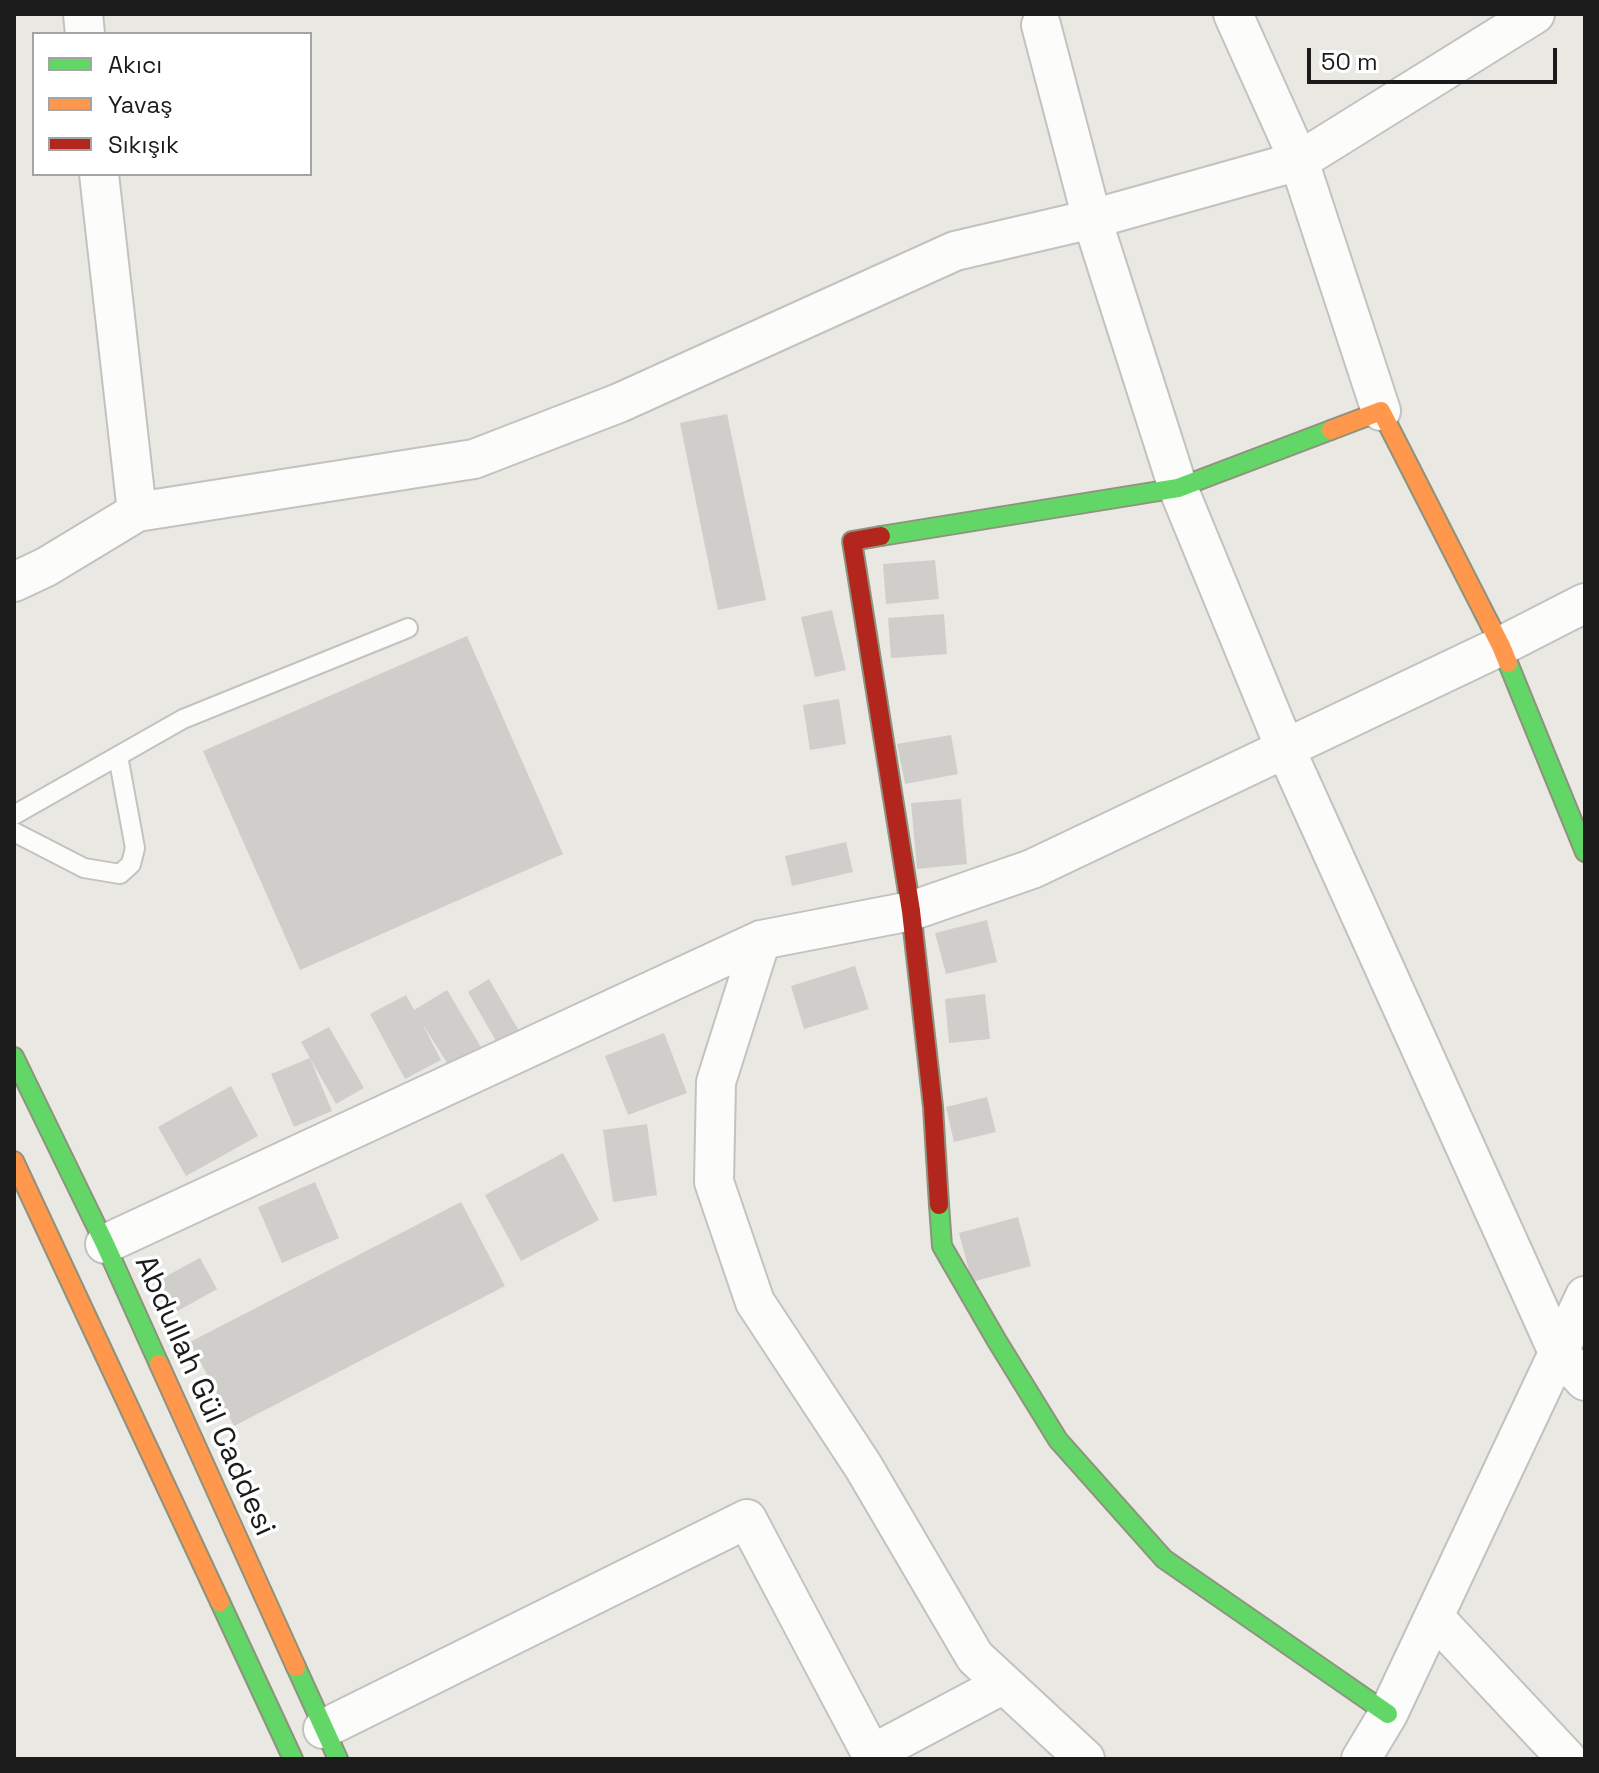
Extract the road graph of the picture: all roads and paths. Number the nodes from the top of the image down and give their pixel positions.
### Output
1 (1233, 14) edge
2 (1535, 14) edge
3 (1041, 25) dead end
4 (1299, 161) junction
5 (99, 176) edge
6 (1092, 219) junction
7 (1381, 411) junction
8 (1178, 488) junction
9 (137, 512) junction
10 (14, 582) edge
11 (1585, 603) edge
12 (408, 628) dead end
13 (1501, 646) junction
14 (1285, 748) junction
15 (118, 756) junction
16 (14, 815) edge
17 (14, 832) edge
18 (1585, 852) edge
19 (911, 911) junction
20 (761, 940) junction
21 (14, 1057) edge
22 (14, 1161) edge
23 (105, 1244) junction
24 (1585, 1296) edge
25 (1558, 1352) junction
26 (1585, 1381) edge
27 (1434, 1617) junction
28 (1004, 1684) junction
29 (1388, 1714) junction
30 (330, 1744) edge
31 (873, 1757) edge
32 (293, 1759) edge
33 (1085, 1759) edge
34 (1361, 1759) edge
35 (1567, 1759) edge

1 - 4 street
2 - 4 street
3 - 6 street
4 - 6 street
4 - 7 street
5 - 9 street
6 - 8 street
6 - 9 street
7 - 8 street
7 - 13 street
8 - 14 street
8 - 19 street
9 - 10 street
11 - 13 street
12 - 15 lane
13 - 14 street
13 - 18 street
14 - 19 street
14 - 25 street
15 - 16 lane
15 - 17 lane
19 - 20 street
19 - 29 street
20 - 23 street
20 - 28 street
21 - 23 street, Abdullah Gül Caddesi
22 - 32 street
23 - 30 street, Abdullah Gül Caddesi
24 - 25 street
25 - 26 street
25 - 27 street
27 - 29 street
27 - 35 street
28 - 31 street
28 - 33 street
29 - 34 street
30 - 31 street

